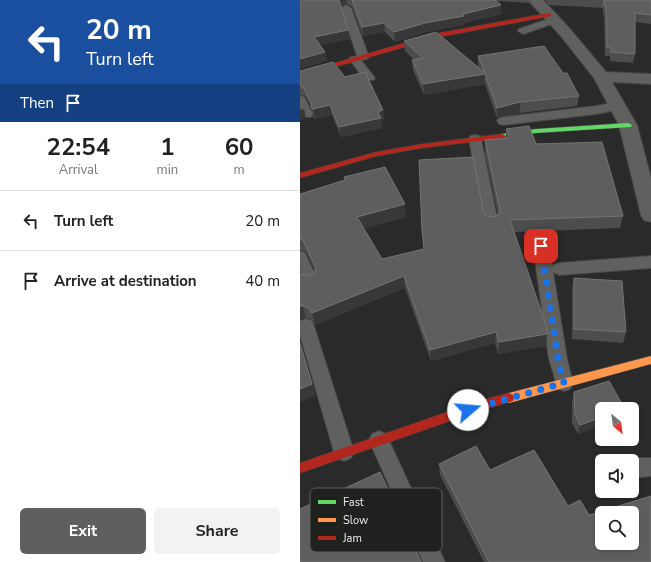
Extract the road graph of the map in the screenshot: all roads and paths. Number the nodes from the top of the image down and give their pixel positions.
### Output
1 (535, 0) edge
2 (346, 8) dead end
3 (551, 17) junction
4 (523, 31) dead end
5 (359, 58) junction
6 (300, 75) edge
7 (601, 77) junction
8 (369, 78) edge
9 (651, 78) edge
10 (300, 100) edge
11 (617, 106) junction
12 (307, 114) dead end
13 (503, 122) dead end
14 (628, 124) junction
15 (475, 139) junction
16 (300, 176) edge
17 (651, 215) edge
18 (491, 222) edge
19 (541, 246) dead end
20 (300, 257) edge
21 (651, 262) edge
22 (559, 269) dead end
23 (310, 280) edge
24 (306, 326) dead end
25 (651, 360) edge
26 (564, 383) junction
27 (379, 440) junction
28 (344, 452) junction
29 (651, 467) edge
30 (300, 468) edge
31 (639, 468) edge
32 (401, 488) edge
33 (429, 552) edge
34 (434, 562) edge

1 - 3 street
2 - 5 lane
3 - 4 lane
3 - 5 street
3 - 7 street
5 - 6 street
5 - 8 lane
7 - 9 street
7 - 11 street
10 - 12 lane
11 - 13 lane
11 - 14 street
14 - 15 street
14 - 17 street
15 - 16 street
15 - 18 lane
19 - 26 lane
20 - 23 lane
21 - 22 lane
24 - 28 lane
25 - 26 street
26 - 27 street
27 - 28 street
27 - 32 lane
28 - 30 street
29 - 31 lane
33 - 34 lane

